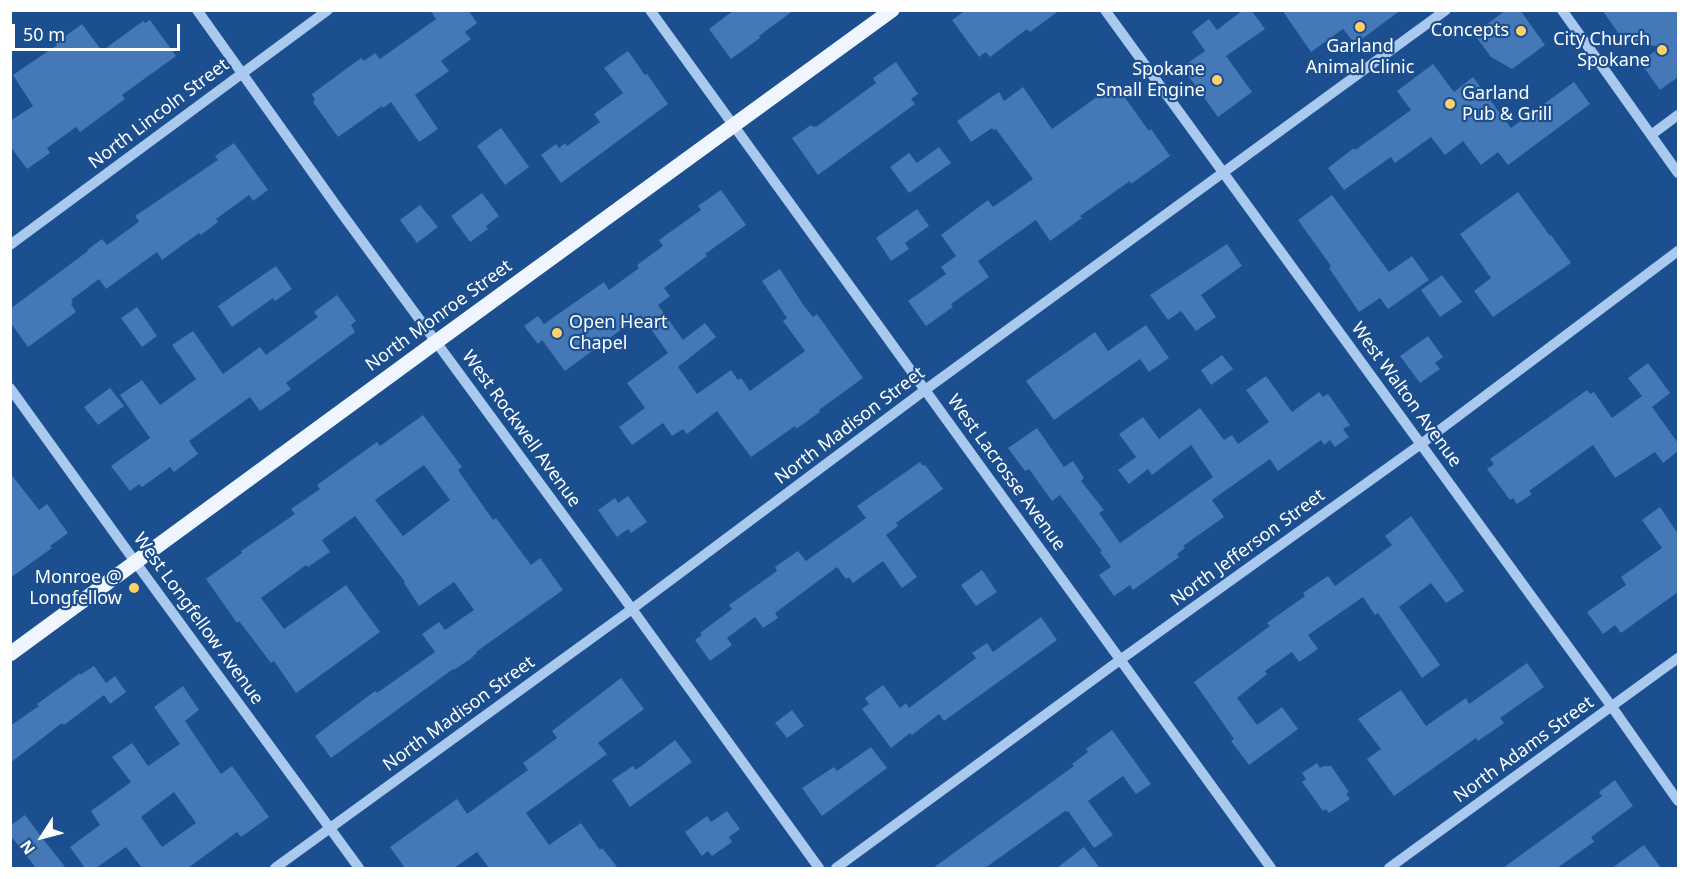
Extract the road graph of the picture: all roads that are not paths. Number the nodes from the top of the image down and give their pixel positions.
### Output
1 (197, 10) edge
2 (328, 10) edge
3 (650, 10) edge
4 (892, 10) edge
5 (1105, 10) edge
6 (1446, 10) edge
7 (1562, 10) edge
8 (241, 74) junction
9 (1678, 115) edge
10 (733, 125) junction
11 (1651, 135) junction
12 (1222, 173) junction
13 (1678, 173) edge
14 (10, 245) edge
15 (1678, 252) edge
16 (436, 342) junction
17 (10, 388) edge
18 (925, 390) junction
19 (1421, 444) junction
20 (136, 562) junction
21 (632, 609) junction
22 (10, 654) edge
23 (1678, 658) edge
24 (1120, 660) junction
25 (1612, 706) junction
26 (1678, 801) edge
27 (330, 828) junction
28 (275, 868) edge
29 (359, 868) edge
30 (819, 868) edge
31 (836, 868) edge
32 (1271, 868) edge
33 (1389, 868) edge

1 - 8 street, West Rockwell Avenue
2 - 8 street, North Lincoln Street
3 - 10 street, West Lacrosse Avenue
4 - 10 main road, North Monroe Street
5 - 12 street, West Walton Avenue
6 - 12 street, North Madison Street
7 - 11 street
8 - 14 street, North Lincoln Street
8 - 16 street, West Rockwell Avenue
9 - 11 street
10 - 16 main road, North Monroe Street
10 - 18 street, West Lacrosse Avenue
11 - 13 street
12 - 18 street, North Madison Street
12 - 19 street, West Walton Avenue
15 - 19 street, North Jefferson Street
16 - 20 main road, North Monroe Street
16 - 21 street, West Rockwell Avenue
17 - 20 street, West Longfellow Avenue
18 - 21 street, North Madison Street
18 - 24 street, West Lacrosse Avenue
19 - 24 street, North Jefferson Street
19 - 25 street, West Walton Avenue
20 - 22 main road, North Monroe Street
20 - 27 street, West Longfellow Avenue
21 - 27 street, North Madison Street
21 - 30 street, West Rockwell Avenue
23 - 25 street, North Adams Street
24 - 31 street, North Jefferson Street
24 - 32 street, West Lacrosse Avenue
25 - 26 street, West Walton Avenue
25 - 33 street, North Adams Street
27 - 28 street, North Madison Street
27 - 29 street, West Longfellow Avenue

